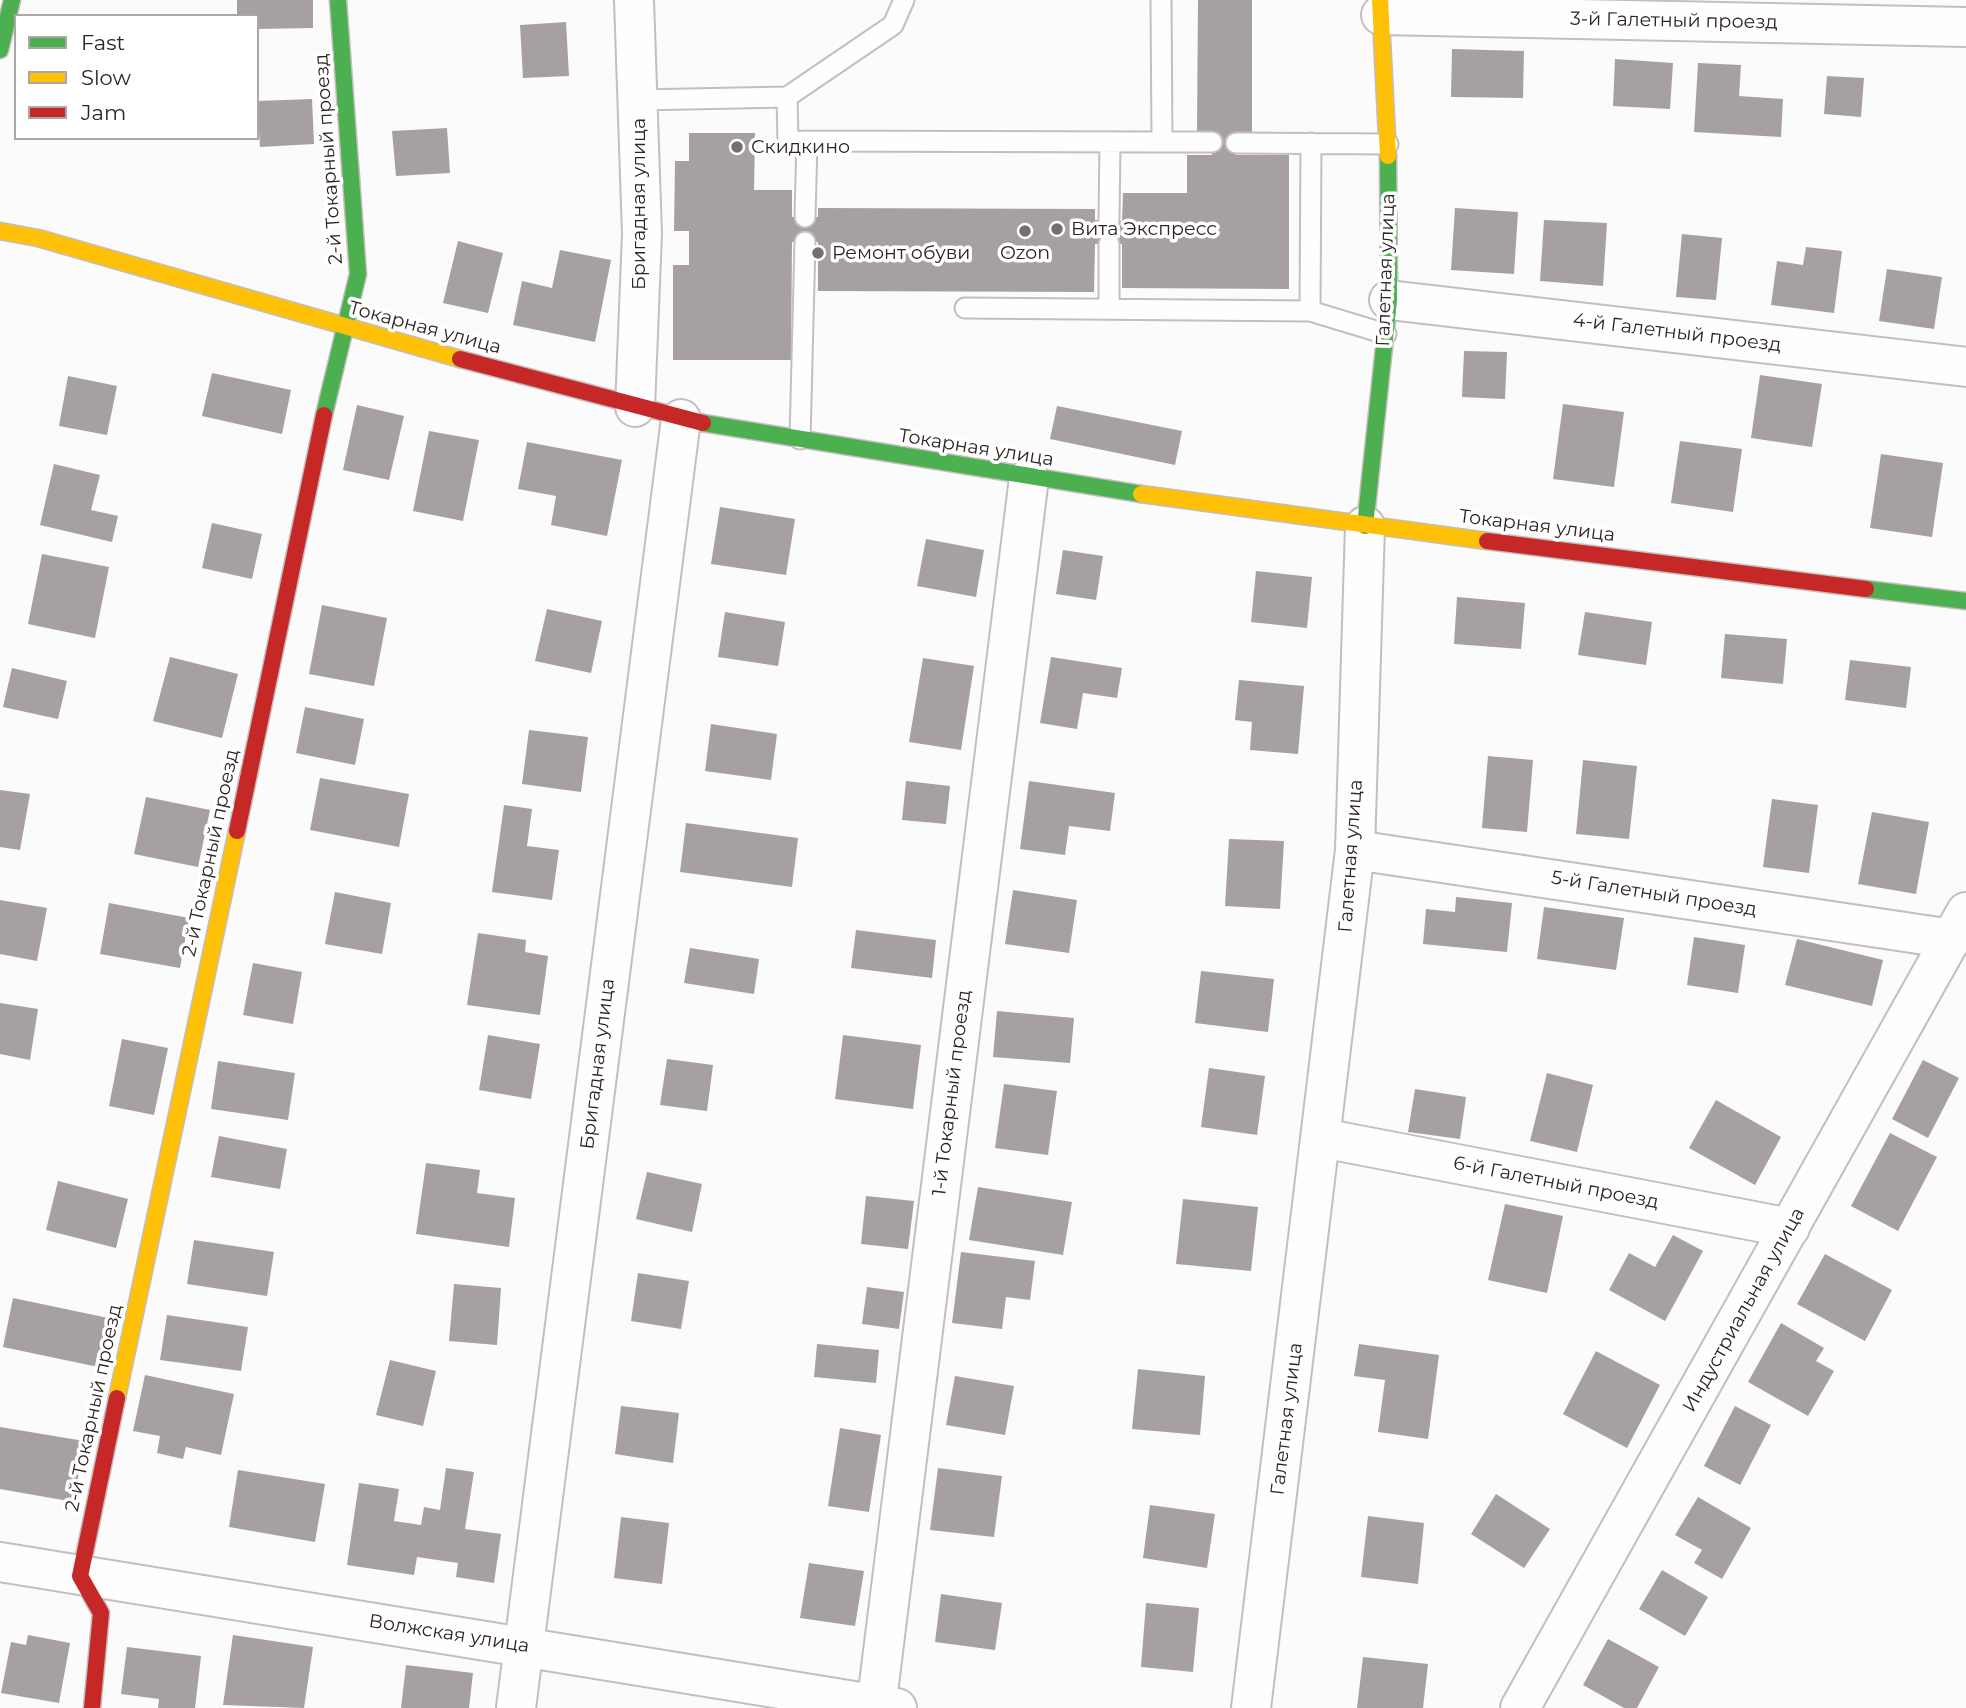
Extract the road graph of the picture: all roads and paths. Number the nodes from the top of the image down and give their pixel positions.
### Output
1 (12, 0) edge
2 (338, 0) edge
3 (634, 0) edge
4 (904, 0) edge
5 (1161, 0) edge
6 (1381, 8) edge
7 (1966, 27) edge
8 (0, 50) edge
9 (788, 97) junction
10 (638, 100) junction
11 (807, 141) junction
12 (1110, 142) junction
13 (1162, 142) junction
14 (1212, 142) dead end
15 (1236, 143) dead end
16 (1311, 143) junction
17 (1388, 144) junction
18 (805, 217) dead end
19 (1109, 220) dead end
20 (0, 231) edge
21 (805, 242) dead end
22 (1109, 244) dead end
23 (965, 308) dead end
24 (1109, 309) junction
25 (1310, 311) junction
26 (1387, 317) junction
27 (343, 327) junction
28 (1966, 367) edge
29 (635, 407) junction
30 (681, 419) junction
31 (800, 439) junction
32 (1028, 478) junction
33 (1365, 526) junction
34 (1966, 601) edge
35 (1355, 849) junction
36 (1959, 925) edge
37 (1322, 1138) junction
38 (1790, 1228) junction
39 (0, 1563) edge
40 (80, 1576) junction
41 (523, 1646) junction
42 (883, 1707) edge
43 (92, 1708) edge
44 (516, 1708) edge
45 (1251, 1708) edge
46 (1520, 1708) edge

1 - 8 street
2 - 27 street, 2-й Токарный проезд
3 - 10 street, Бригадная улица
4 - 9 lane
5 - 13 lane
6 - 7 street, 3-й Галетный проезд
6 - 17 street, Галетная улица
9 - 10 lane
9 - 11 lane
10 - 29 street, Бригадная улица
11 - 12 lane
11 - 18 lane
12 - 13 lane
12 - 19 lane
13 - 14 lane
15 - 16 lane
16 - 17 lane
16 - 25 lane
17 - 26 street, Галетная улица
20 - 27 street, Токарная улица
21 - 31 lane
22 - 24 lane
23 - 24 lane
24 - 25 lane
25 - 26 lane
26 - 28 street, 4-й Галетный проезд
26 - 33 street, Галетная улица
27 - 29 street, Токарная улица
27 - 40 street, 2-й Токарный проезд
29 - 30 street, Токарная улица
30 - 31 street, Токарная улица
30 - 41 street, Бригадная улица
31 - 32 street, Токарная улица
32 - 33 street, Токарная улица
32 - 42 street, 1-й Токарный проезд
33 - 34 street, Токарная улица
33 - 35 street, Галетная улица
35 - 36 street, 5-й Галетный проезд
35 - 37 street, Галетная улица
36 - 38 street, Индустриальная улица
37 - 38 street, 6-й Галетный проезд
37 - 45 street, Галетная улица
38 - 46 street, Индустриальная улица
39 - 40 street, Волжская улица
40 - 41 street, Волжская улица
40 - 43 street
41 - 42 street, Волжская улица
41 - 44 street, Бригадная улица

